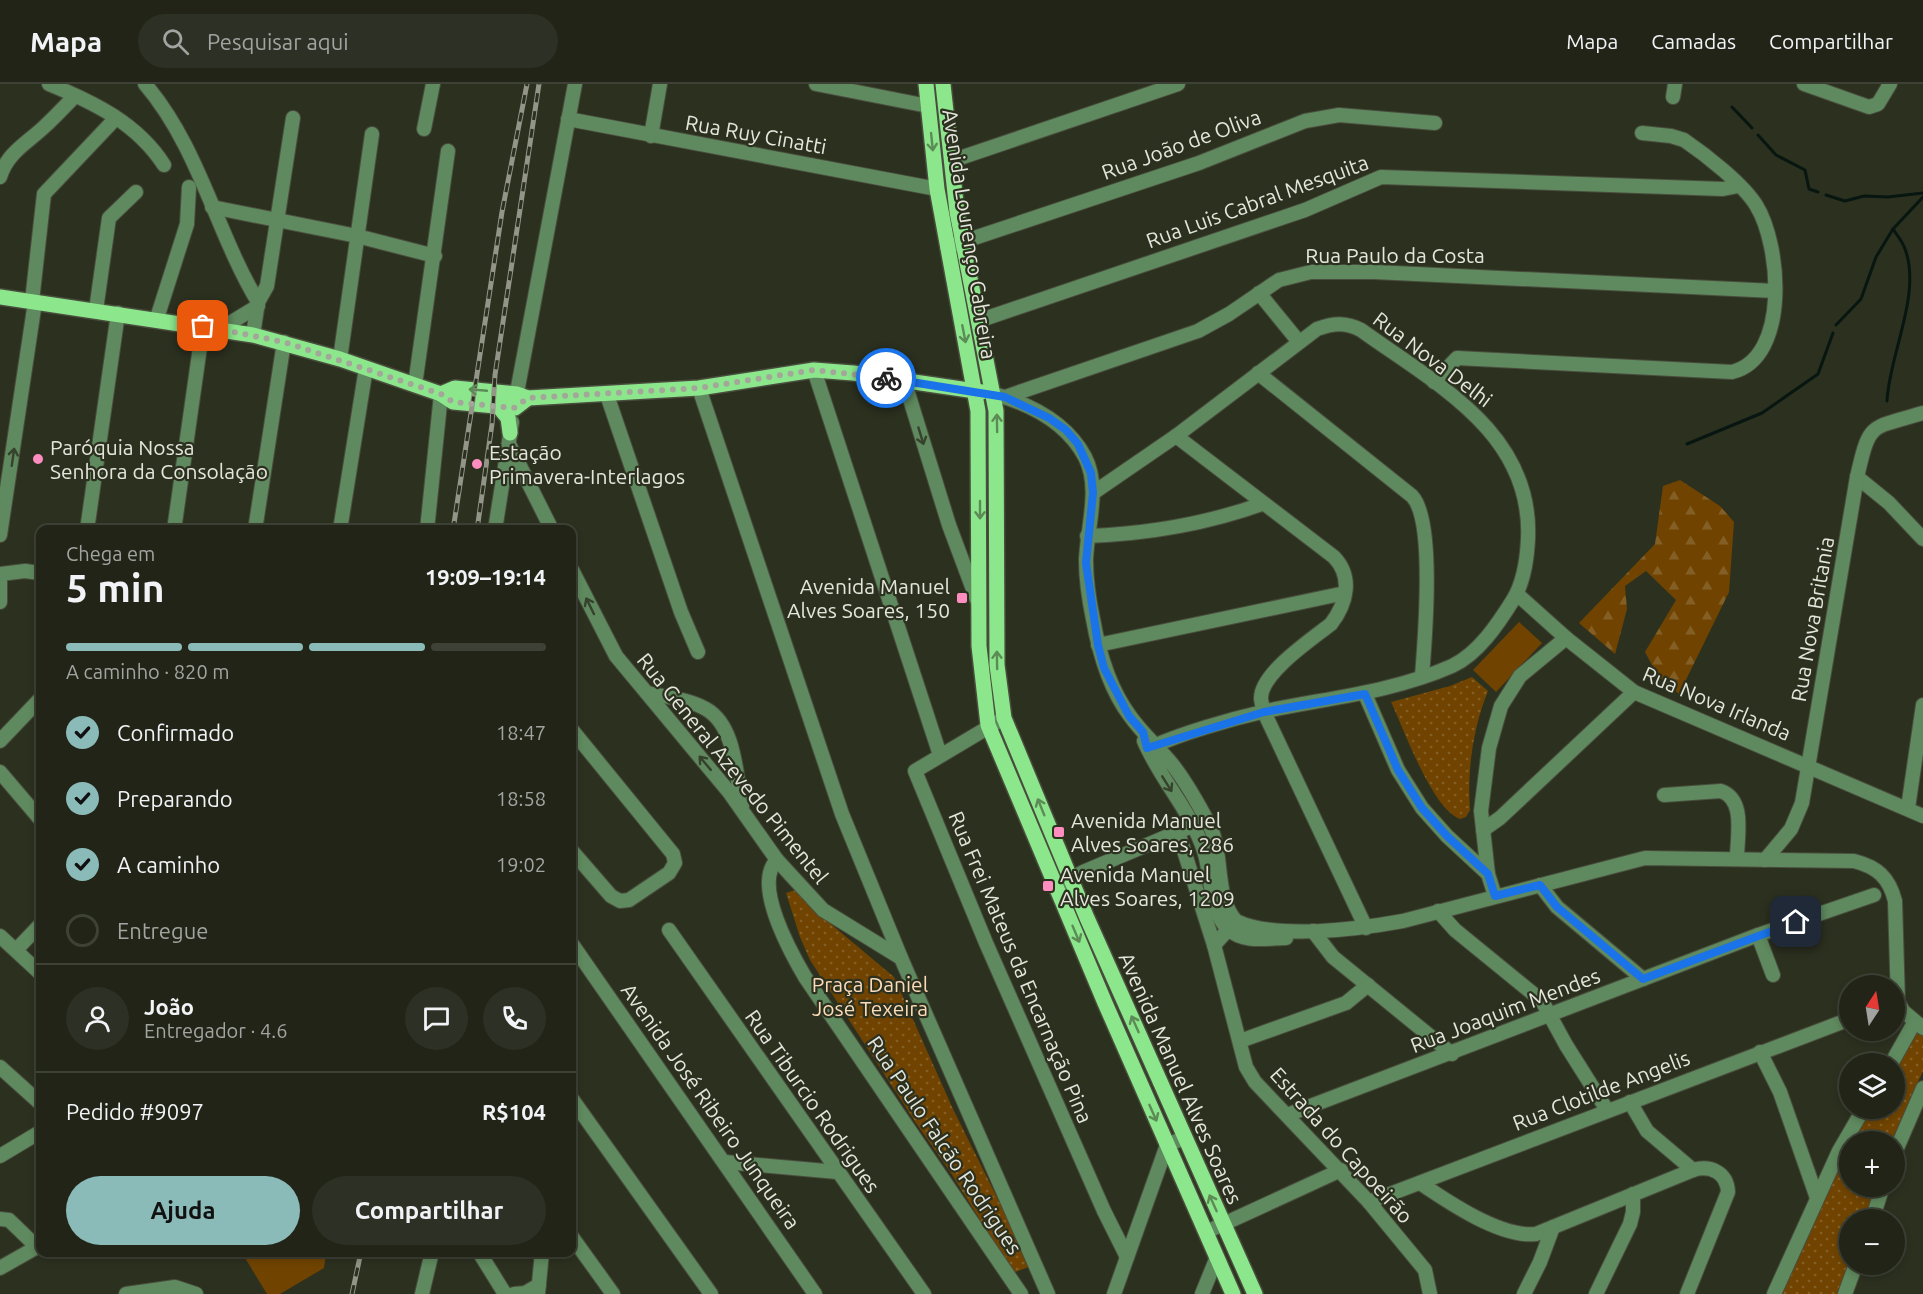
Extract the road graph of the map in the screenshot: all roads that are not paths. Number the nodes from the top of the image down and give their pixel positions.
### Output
1 (49, 84) edge
2 (145, 84) edge
3 (433, 84) edge
4 (575, 84) edge
5 (660, 84) edge
6 (816, 84) edge
7 (926, 84) edge
8 (943, 84) edge
9 (1178, 84) edge
10 (1804, 84) edge
11 (1890, 84) edge
12 (75, 96) junction
13 (928, 106) junction
14 (116, 117) junction
15 (293, 118) dead end
16 (568, 119) junction
17 (1435, 123) dead end
18 (424, 129) dead end
19 (1642, 133) dead end
20 (372, 134) dead end
21 (651, 136) junction
22 (448, 151) dead end
23 (951, 161) junction
24 (164, 165) dead end
25 (0, 177) edge
26 (1738, 186) junction
27 (189, 187) dead end
28 (937, 189) junction
29 (136, 192) dead end
30 (212, 207) junction
31 (278, 222) junction
32 (357, 236) junction
33 (963, 243) junction
34 (947, 247) junction
35 (435, 256) junction
36 (1775, 291) junction
37 (1259, 293) junction
38 (0, 297) edge
39 (34, 302) junction
40 (258, 304) junction
41 (96, 310) junction
42 (118, 313) junction
43 (157, 318) junction
44 (978, 321) junction
45 (203, 326) junction
46 (220, 329) junction
47 (253, 335) junction
48 (284, 342) junction
49 (1299, 342) junction
50 (340, 359) junction
51 (366, 368) junction
52 (814, 370) junction
53 (1258, 373) junction
54 (904, 380) junction
55 (1434, 382) junction
56 (415, 385) junction
57 (699, 388) junction
58 (975, 390) junction
59 (441, 394) junction
60 (607, 395) junction
61 (999, 396) junction
62 (515, 402) junction
63 (1923, 413) edge
64 (1176, 436) junction
65 (510, 438) junction
66 (1130, 468) junction
67 (1091, 473) junction
68 (1857, 477) junction
69 (1093, 493) junction
70 (1262, 504) junction
71 (88, 525) edge
72 (175, 525) edge
73 (256, 525) edge
74 (341, 525) edge
75 (428, 525) edge
76 (496, 525) edge
77 (550, 525) edge
78 (0, 535) edge
79 (1087, 536) junction
80 (1923, 539) edge
81 (36, 572) edge
82 (0, 577) edge
83 (576, 578) edge
84 (1345, 593) junction
85 (1516, 594) junction
86 (0, 602) edge
87 (979, 607) junction
88 (1566, 639) junction
89 (1098, 645) junction
90 (698, 652) dead end
91 (1422, 676) junction
92 (1634, 692) junction
93 (647, 693) junction
94 (1365, 694) junction
95 (36, 703) edge
96 (1923, 705) edge
97 (1264, 712) junction
98 (1004, 718) junction
99 (988, 725) junction
100 (576, 735) edge
101 (0, 741) edge
102 (1151, 747) junction
103 (940, 755) junction
104 (1809, 765) junction
105 (0, 772) edge
106 (1664, 795) dead end
107 (1908, 808) junction
108 (743, 811) junction
109 (36, 814) edge
110 (1923, 816) edge
111 (1206, 819) junction
112 (1193, 826) junction
113 (1483, 830) junction
114 (1178, 832) junction
115 (576, 856) edge
116 (1737, 859) junction
117 (777, 860) junction
118 (1765, 860) junction
119 (1488, 874) junction
120 (1072, 877) junction
121 (1540, 885) junction
122 (1056, 888) junction
123 (1495, 896) junction
124 (1874, 896) dead end
125 (1438, 911) junction
126 (1232, 925) junction
127 (1366, 928) junction
128 (36, 929) edge
129 (669, 930) dead end
130 (1319, 932) junction
131 (1758, 935) junction
132 (0, 936) edge
133 (1214, 945) junction
134 (16, 950) junction
135 (576, 950) edge
136 (901, 958) junction
137 (36, 969) edge
138 (1773, 975) dead end
139 (1643, 979) junction
140 (1368, 985) junction
141 (1551, 1013) junction
142 (1839, 1023) edge
143 (1919, 1025) edge
144 (1240, 1041) junction
145 (1760, 1053) junction
146 (1899, 1053) edge
147 (1452, 1054) junction
148 (0, 1067) edge
149 (1923, 1088) edge
150 (36, 1099) edge
151 (1630, 1102) junction
152 (576, 1105) edge
153 (1607, 1110) junction
154 (1287, 1115) junction
155 (1858, 1119) edge
156 (1904, 1131) edge
157 (36, 1134) edge
158 (1184, 1138) junction
159 (1167, 1145) junction
160 (0, 1156) edge
161 (725, 1162) junction
162 (1341, 1170) junction
163 (1693, 1170) junction
164 (837, 1172) junction
165 (1420, 1183) junction
166 (1633, 1194) junction
167 (1817, 1198) junction
168 (1369, 1202) junction
169 (0, 1219) edge
170 (1223, 1224) junction
171 (1553, 1227) junction
172 (1206, 1232) junction
173 (576, 1243) edge
174 (36, 1245) edge
175 (36, 1250) edge
176 (431, 1257) edge
177 (482, 1257) edge
178 (542, 1257) edge
179 (1127, 1257) junction
180 (1216, 1257) junction
181 (0, 1268) edge
182 (1852, 1275) edge
183 (539, 1289) edge
184 (126, 1294) edge
185 (196, 1294) edge
186 (422, 1294) edge
187 (505, 1294) edge
188 (514, 1294) edge
189 (613, 1294) edge
190 (711, 1294) edge
191 (815, 1294) edge
192 (924, 1294) edge
193 (1021, 1294) edge
194 (1048, 1294) edge
195 (1114, 1294) edge
196 (1202, 1294) edge
197 (1233, 1294) edge
198 (1256, 1294) edge
199 (1430, 1294) edge
200 (1524, 1294) edge
201 (1596, 1294) edge
202 (1686, 1294) edge
203 (1774, 1294) edge
204 (1845, 1294) edge

1 - 12 street
2 - 30 street
3 - 18 street
4 - 16 street
5 - 21 street
6 - 13 street
7 - 13 main road, Avenida Lourenço Cabreira
8 - 23 main road, Avenida Lourenço Cabreira
9 - 23 street
10 - 11 street
12 - 14 street
12 - 25 street
13 -> 28 main road, Avenida Lourenço Cabreira
14 - 24 street
14 - 39 street
15 - 31 street
16 - 21 street, Rua Ruy Cinatti
16 - 62 street
17 - 33 street, Rua João de Oliva
19 - 26 street
20 - 32 street
21 - 28 street, Rua Ruy Cinatti
22 - 35 street
23 - 33 main road, Avenida Lourenço Cabreira
26 - 36 street
26 - 44 street, Rua Luis Cabral Mesquita
27 - 43 street
28 - 34 main road, Avenida Lourenço Cabreira
29 - 41 street
30 - 31 street
30 - 40 street
31 - 32 street
31 - 40 street
32 - 35 street
32 - 50 street
33 - 34 street, Rua João de Oliva
33 - 44 main road, Avenida Lourenço Cabreira
34 -> 58 main road, Avenida Lourenço Cabreira
35 - 56 street
36 - 37 street, Rua Paulo da Costa
36 - 55 street
37 - 49 street
37 - 61 street, Rua Paulo da Costa
38 - 39 main road
39 - 41 main road
78 -> 39 street
40 - 46 street
40 - 47 street
41 - 42 main road
42 - 43 main road
42 - 71 street
43 - 45 main road
44 - 61 main road, Avenida Lourenço Cabreira
45 - 46 main road
45 - 72 street
46 - 47 main road
47 - 48 main road
48 - 50 main road
48 - 73 street
49 - 53 street, Rua Nova Delhi
49 - 55 street, Rua Nova Delhi
50 - 51 main road
51 - 56 main road
51 - 74 street
52 - 54 main road
52 - 57 main road
52 - 103 street
53 - 64 street, Rua Nova Delhi
53 - 91 street
54 - 58 main road
54 -> 87 street
55 - 85 street, Rua Nova Delhi
56 - 59 main road
57 - 60 main road
57 - 136 street
58 - 61 main road
58 -> 87 main road, Avenida Manuel Alves Soares
59 - 62 main road
62 -> 59 main road
59 - 75 street
60 - 62 main road
60 - 90 street
61 - 67 street
98 -> 61 main road, Avenida Manuel Alves Soares
62 - 65 main road
63 - 68 street, Rua Nova Britania
64 - 66 street, Rua Nova Delhi
64 - 70 street
65 - 76 street
65 - 77 street
66 - 67 street, Rua Nova Delhi
66 - 69 street, Rua Nova Delhi
67 - 69 street
68 - 80 street
68 - 104 street, Rua Nova Britania
69 - 79 street
70 - 79 street
70 - 84 street
79 - 89 street
81 - 82 street
82 - 86 street
93 -> 83 street, Rua General Azevedo Pimentel
84 - 89 street
84 - 97 street
85 - 88 street, Rua Nova Irlanda
85 - 91 street, Rua Nova Delhi
87 - 99 main road, Avenida Manuel Alves Soares
88 - 92 street, Rua Nova Irlanda
88 - 113 street
89 - 102 street
91 - 94 street, Rua Nova Delhi
92 - 104 street, Rua Nova Irlanda
92 - 113 street
108 -> 93 street, Rua General Azevedo Pimentel
93 - 108 street
94 - 97 street, Rua Nova Delhi
94 - 119 street
95 - 101 street
96 - 107 street
97 - 102 street, Rua Nova Delhi
97 - 127 street
98 - 99 street
120 -> 98 main road, Avenida Manuel Alves Soares
99 - 103 street, Rua Frei Mateus da Encarnação Pina
99 - 122 main road, Avenida Manuel Alves Soares
100 - 115 street
102 - 111 street
102 -> 112 street
103 - 179 street, Rua Frei Mateus da Encarnação Pina
104 - 107 street, Rua Nova Irlanda
104 - 118 street, Rua Nova Britania
105 - 109 street
106 - 116 street
107 - 110 street, Rua Nova Irlanda
108 - 117 street, Rua General Azevedo Pimentel
111 - 112 street
111 - 126 street
112 - 114 street
112 - 126 street
113 - 119 street
114 - 120 street
114 - 133 street, Estrada do Capoeirão
116 - 118 street
116 - 121 street
117 - 136 street, Rua General Azevedo Pimentel
117 - 193 street, Rua Paulo Falcão Rodrigues
118 - 143 street
119 - 123 street
120 - 122 street
158 -> 120 main road, Avenida Manuel Alves Soares
121 - 123 street
121 - 139 street
122 -> 159 main road, Avenida Manuel Alves Soares
123 - 125 street
124 - 131 street, Rua Joaquim Mendes
125 - 127 street
125 - 141 street
126 - 130 street
126 - 133 street
127 - 130 street
128 - 134 street
129 - 164 street, Rua Tiburcio Rodrigues
130 - 140 street
131 - 138 street
131 - 139 street, Rua Joaquim Mendes
132 - 134 street
133 - 144 street, Estrada do Capoeirão
134 - 137 street
135 - 161 street, Avenida José Ribeiro Junqueira
136 - 194 street
139 - 141 street, Rua Joaquim Mendes
140 - 144 street
140 - 147 street
141 - 147 street, Rua Joaquim Mendes
141 - 153 street
142 - 145 street, Rua Clotilde Angelis
143 - 146 street
144 - 154 street, Estrada do Capoeirão
145 - 151 street, Rua Clotilde Angelis
145 - 167 street
147 - 154 street, Rua Joaquim Mendes
148 - 150 street
149 - 156 street
151 - 153 street, Rua Clotilde Angelis
151 - 163 street
152 - 190 street
153 - 165 street, Rua Clotilde Angelis
154 - 162 street, Estrada do Capoeirão
155 - 167 street
157 - 160 street
158 - 159 street
170 -> 158 main road, Avenida Manuel Alves Soares
159 - 172 main road, Avenida Manuel Alves Soares
159 - 179 street
161 - 164 street
161 - 191 street, Avenida José Ribeiro Junqueira
162 - 168 street, Estrada do Capoeirão
162 - 170 street
163 - 166 street
163 - 202 street
164 - 192 street, Rua Tiburcio Rodrigues
165 - 168 street, Rua Clotilde Angelis
165 - 171 street
166 - 171 street
166 - 201 street
167 - 203 street
168 - 199 street, Estrada do Capoeirão
169 - 174 street
170 - 172 street
170 - 198 main road, Avenida Manuel Alves Soares
171 - 200 street
172 - 180 main road, Avenida Manuel Alves Soares
173 - 189 street
175 - 181 street
176 - 186 street
177 - 187 street
178 - 183 street
179 - 195 street
180 - 196 street
180 - 197 main road, Avenida Manuel Alves Soares
182 - 204 street
183 - 188 street
184 - 185 street

